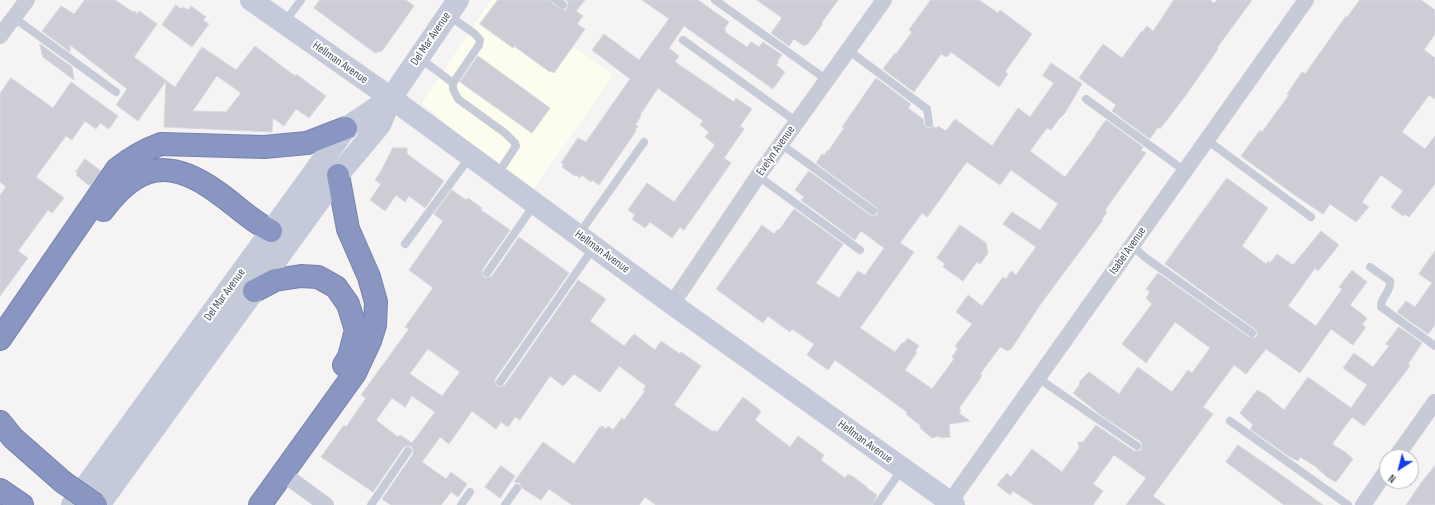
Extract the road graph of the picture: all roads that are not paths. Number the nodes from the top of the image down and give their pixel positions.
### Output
1 (27, 0) edge
2 (251, 0) edge
3 (301, 0) edge
4 (715, 0) edge
5 (884, 0) edge
6 (1306, 0) edge
7 (452, 7) edge
8 (13, 17) junction
9 (284, 23) junction
10 (0, 36) edge
11 (683, 40) dead end
12 (848, 50) junction
13 (419, 58) junction
14 (827, 80) junction
15 (453, 83) junction
16 (116, 92) dead end
17 (391, 98) junction
18 (1086, 99) dead end
19 (797, 122) junction
20 (929, 123) dead end
21 (346, 128) junction
22 (1206, 140) junction
23 (644, 142) dead end
24 (781, 144) junction
25 (470, 156) junction
26 (1185, 171) junction
27 (338, 175) junction
28 (497, 176) junction
29 (758, 176) junction
30 (535, 203) junction
31 (873, 211) dead end
32 (1311, 217) dead end
33 (271, 231) junction
34 (587, 241) junction
35 (405, 244) dead end
36 (1132, 246) junction
37 (860, 250) dead end
38 (1370, 267) dead end
39 (487, 274) dead end
40 (254, 291) junction
41 (672, 304) junction
42 (1252, 333) dead end
43 (0, 339) edge
44 (1435, 346) edge
45 (0, 354) edge
46 (1038, 378) junction
47 (500, 382) dead end
48 (1435, 402) edge
49 (1230, 421) dead end
50 (0, 422) edge
51 (0, 442) edge
52 (1137, 446) dead end
53 (1402, 449) edge
54 (408, 451) dead end
55 (902, 468) junction
56 (282, 473) junction
57 (1379, 481) edge
58 (63, 482) junction
59 (517, 488) dead end
60 (0, 490) edge
61 (470, 492) dead end
62 (952, 504) edge
63 (22, 505) edge
64 (72, 505) edge
65 (96, 505) edge
66 (100, 505) edge
67 (246, 505) edge
68 (260, 505) edge
69 (326, 505) edge
70 (371, 505) edge
71 (461, 505) edge
72 (504, 505) edge
73 (877, 505) edge
74 (1348, 505) edge
75 (1362, 505) edge

1 - 8 street
2 - 9 main road, Hellman Avenue
3 - 9 lane
4 - 14 lane
5 - 12 street, Evelyn Avenue
6 - 22 street, Isabel Avenue
7 - 13 main road, Del Mar Avenue
7 - 15 lane
8 - 10 street
8 - 16 lane
9 - 17 main road, Hellman Avenue
11 - 19 lane
12 - 14 street, Evelyn Avenue
12 - 20 lane
13 - 15 lane
13 - 17 main road, Del Mar Avenue
14 - 19 street, Evelyn Avenue
15 - 28 lane
17 - 21 main road, Del Mar Avenue
17 - 25 main road, Hellman Avenue
17 - 27 main road, Del Mar Avenue
18 - 26 lane
19 - 24 street, Evelyn Avenue
21 - 33 main road, Del Mar Avenue
21 - 43 highway
22 - 26 street, Isabel Avenue
22 - 32 lane
23 - 34 lane
24 - 29 street, Evelyn Avenue
24 - 31 lane
25 - 28 main road, Hellman Avenue
25 - 35 lane
26 - 36 street, Isabel Avenue
27 - 40 main road, Del Mar Avenue
27 - 56 highway
28 - 30 main road, Hellman Avenue
29 - 37 lane
29 - 41 street, Evelyn Avenue
30 - 34 main road, Hellman Avenue
30 - 39 lane
33 - 45 highway
33 - 64 main road, Del Mar Avenue
34 - 41 main road, Hellman Avenue
34 - 47 lane
36 - 42 lane
36 - 46 street, Isabel Avenue
38 - 44 lane
40 - 66 main road, Del Mar Avenue
40 - 67 highway
41 - 55 main road, Hellman Avenue
46 - 52 lane
46 - 62 street, Isabel Avenue
48 - 53 street
49 - 74 lane
50 - 58 highway
51 - 58 highway
54 - 70 lane
55 - 62 main road, Hellman Avenue
55 - 73 lane
56 - 68 highway
56 - 69 street
57 - 75 street
58 - 65 highway, bridge
59 - 72 lane
60 - 63 highway
61 - 71 lane

